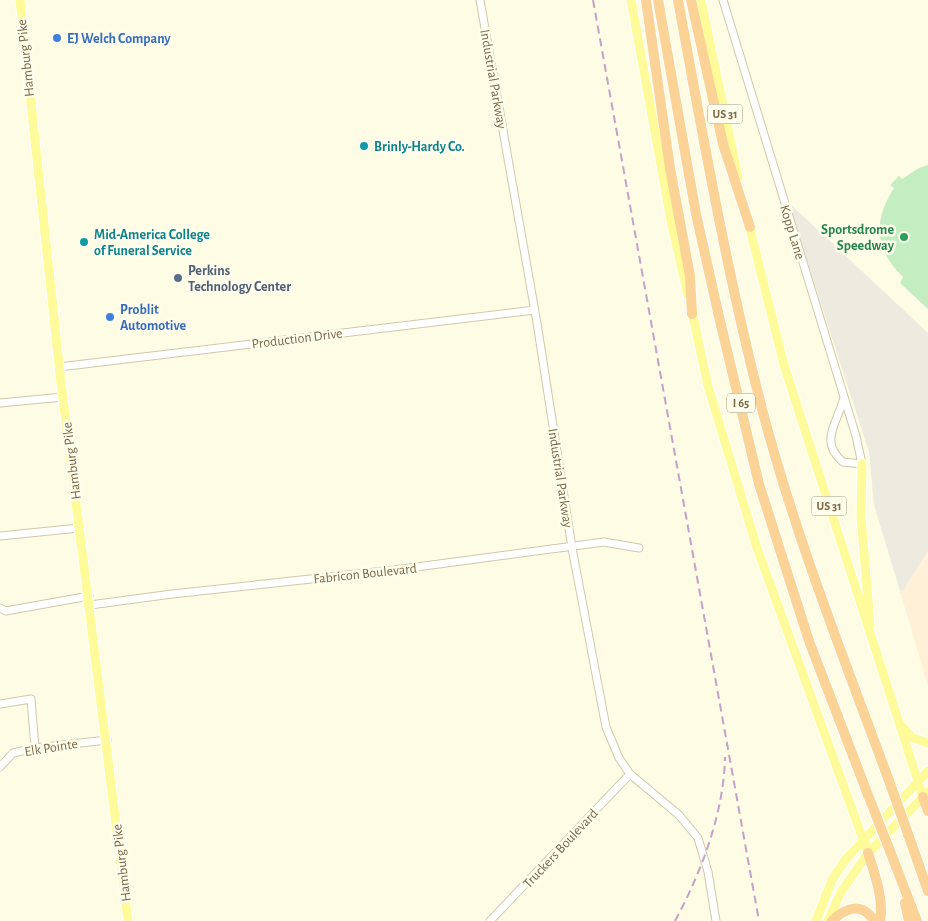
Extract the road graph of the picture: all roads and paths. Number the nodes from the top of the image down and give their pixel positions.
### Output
1 (20, 0) edge
2 (480, 0) edge
3 (631, 0) edge
4 (646, 0) edge
5 (658, 0) edge
6 (678, 0) edge
7 (691, 0) edge
8 (701, 0) edge
9 (723, 0) edge
10 (750, 228) junction
11 (535, 310) junction
12 (692, 314) junction
13 (60, 367) junction
14 (63, 397) junction
15 (844, 397) junction
16 (0, 403) edge
17 (862, 464) junction
18 (79, 528) junction
19 (0, 536) edge
20 (572, 548) junction
21 (639, 548) dead end
22 (89, 601) junction
23 (0, 608) edge
24 (872, 642) junction
25 (0, 704) edge
26 (899, 721) junction
27 (107, 740) junction
28 (928, 743) edge
29 (35, 748) junction
30 (0, 767) edge
31 (928, 771) edge
32 (630, 774) junction
33 (918, 782) junction
34 (926, 795) edge
35 (928, 811) edge
36 (862, 840) junction
37 (868, 854) junction
38 (897, 866) junction
39 (832, 880) junction
40 (928, 890) edge
41 (128, 921) edge
42 (490, 921) edge
43 (716, 921) edge
44 (809, 921) edge
45 (816, 921) edge
46 (828, 921) edge
47 (832, 921) edge
48 (874, 921) edge
49 (880, 921) edge
50 (909, 921) edge
51 (917, 921) edge

1 - 13 main road, Hamburg Pike
2 - 11 street, Industrial Parkway
3 - 12 main road
4 - 12 highway
5 - 38 highway, I 65, bridge
6 - 40 highway, I 65, bridge
7 - 10 highway
8 - 10 main road, US 31
9 - 15 street, Kopp Lane
10 - 24 main road, US 31
11 - 13 street, Production Drive
11 - 20 street, Industrial Parkway
12 - 36 main road
13 - 14 main road, Hamburg Pike
14 - 16 street
14 - 18 main road, Hamburg Pike
15 - 17 street, Kopp Lane
15 - 17 street
17 - 24 main road
18 - 19 street
18 - 22 main road, Hamburg Pike
20 - 21 street, Fabricon Boulevard
20 - 22 street, Fabricon Boulevard
20 - 32 street, Industrial Parkway
22 - 23 street, Fabricon Boulevard
22 - 27 main road, Hamburg Pike
24 - 26 main road, US 31
25 - 29 street
26 - 28 main road
26 - 33 main road, US 31
27 - 29 street, Elk Pointe
27 - 41 main road, Hamburg Pike
29 - 30 street, Elk Pointe
31 - 33 main road
32 - 42 street, Truckers Boulevard
32 - 43 street, Industrial Parkway
33 - 34 main road, US 31
33 - 36 main road
34 - 35 highway
34 - 37 main road
36 - 37 main road
36 - 39 main road
37 - 46 main road
37 - 49 highway
38 - 50 highway
38 - 51 highway, I 65
39 - 44 main road
39 - 45 main road
47 - 48 highway

